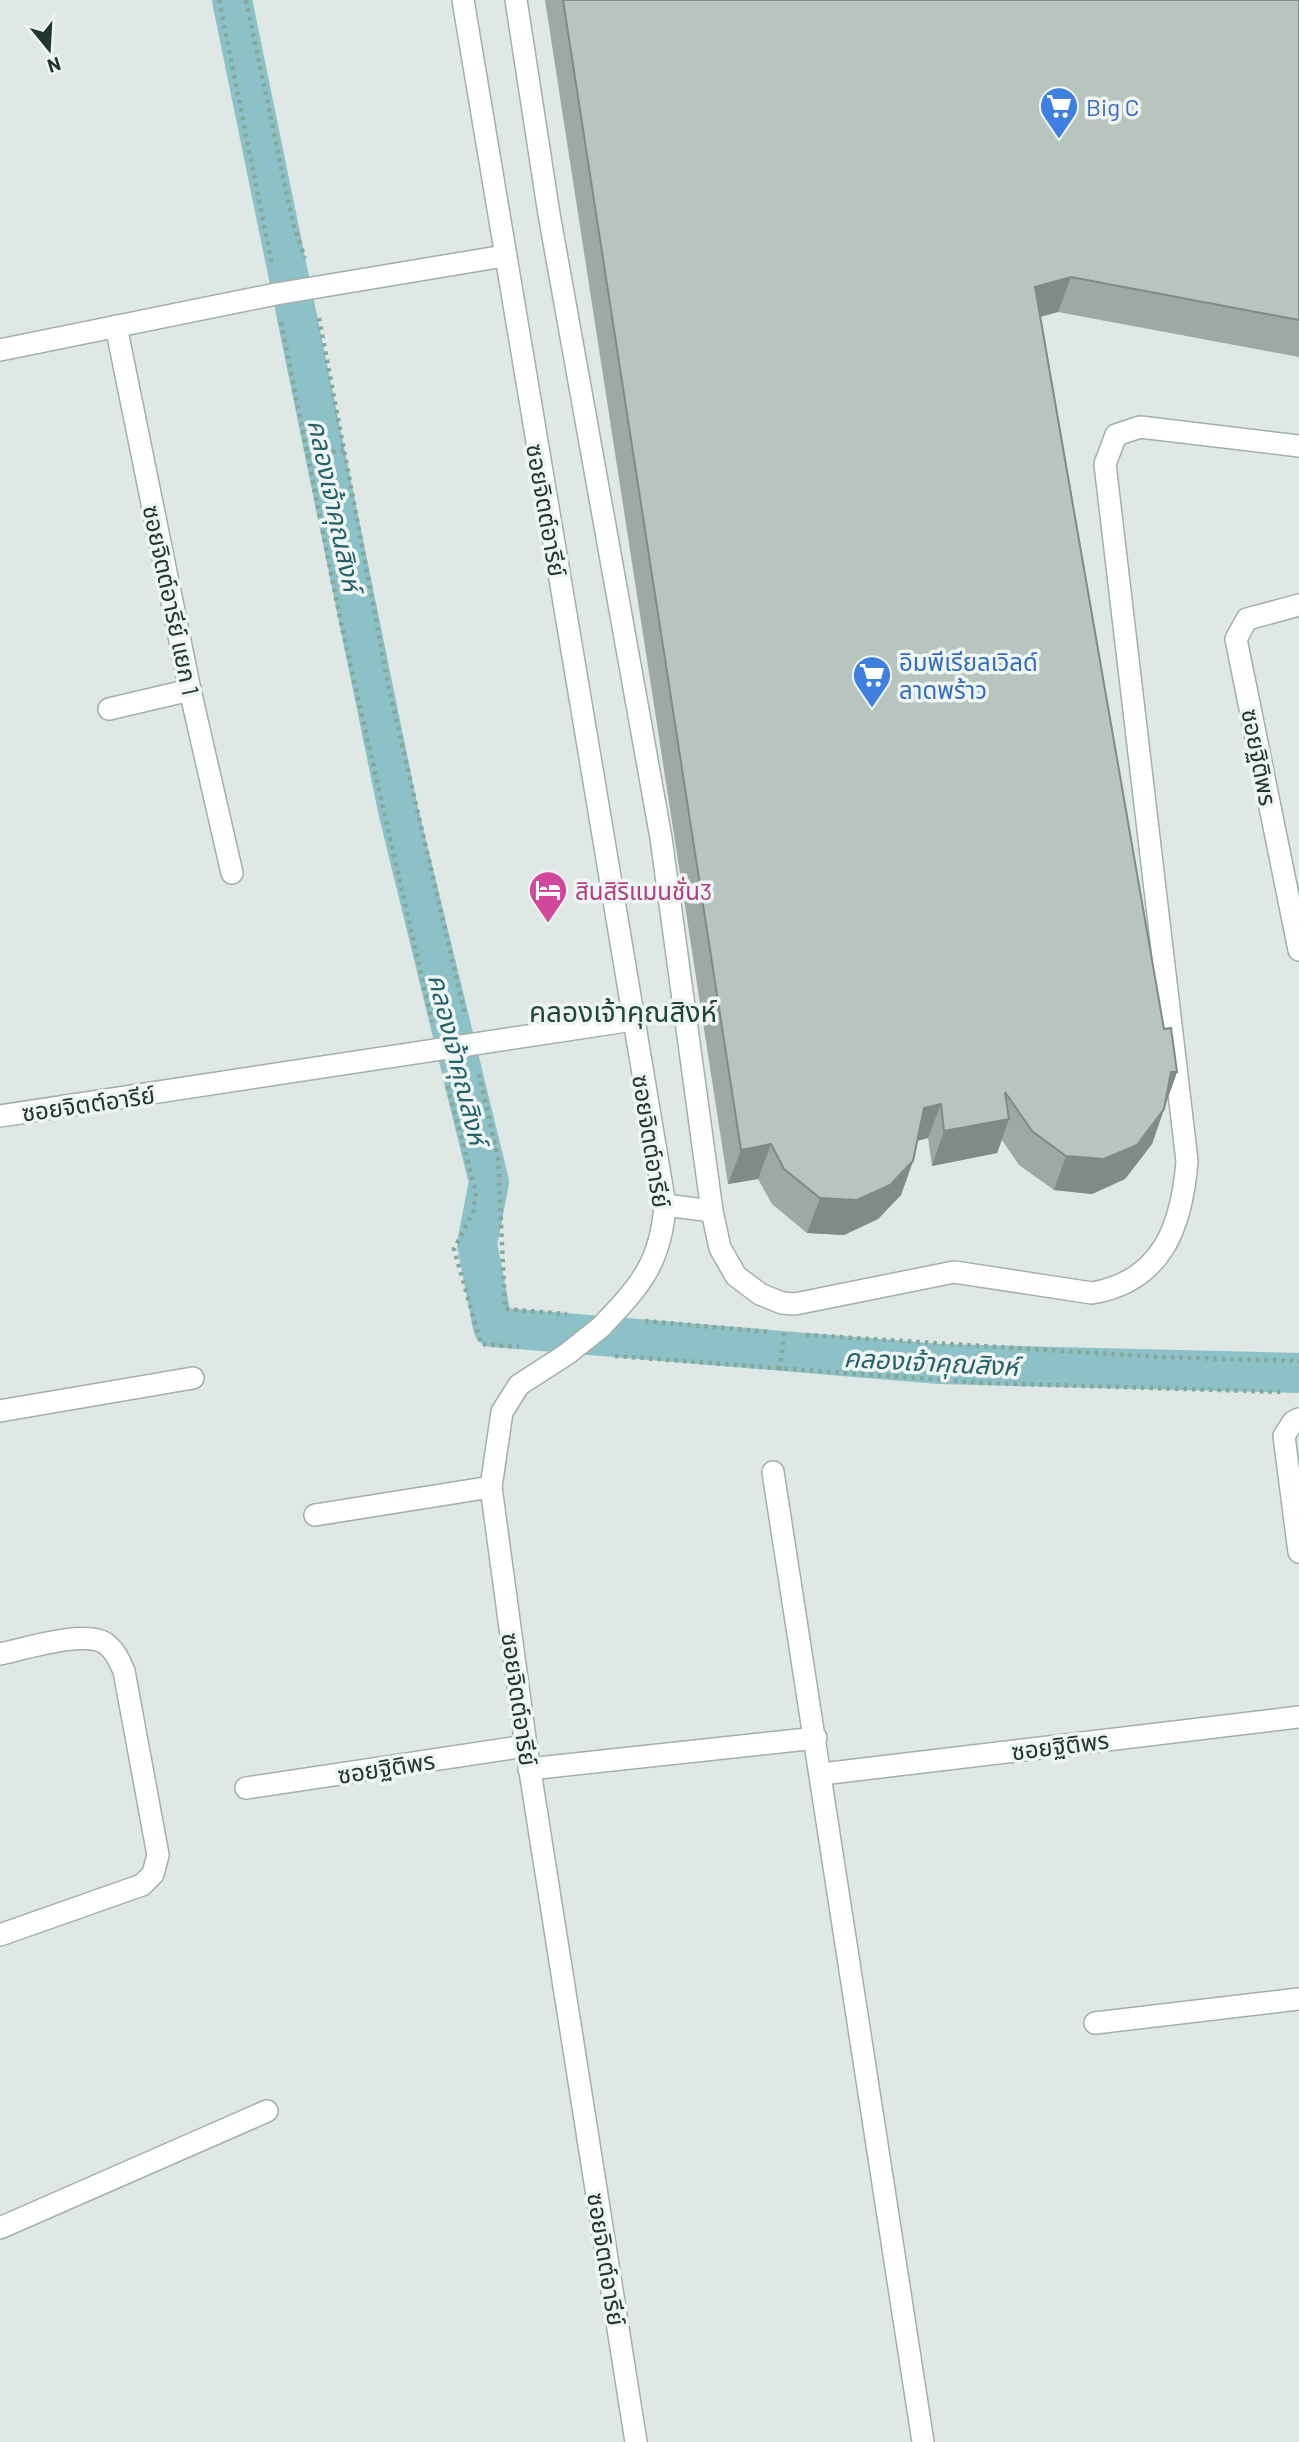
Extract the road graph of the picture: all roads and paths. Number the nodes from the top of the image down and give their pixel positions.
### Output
1 (219, 0) edge
2 (246, 0) edge
3 (463, 0) edge
4 (516, 0) edge
5 (504, 256) junction
6 (314, 286) junction
7 (276, 294) junction
8 (116, 326) junction
9 (0, 350) edge
10 (1299, 446) edge
11 (343, 450) junction
12 (307, 456) junction
13 (1299, 605) edge
14 (190, 690) junction
15 (109, 709) dead end
16 (232, 873) dead end
17 (1299, 950) edge
18 (633, 1020) junction
19 (472, 1044) junction
20 (438, 1050) junction
21 (0, 1116) edge
22 (665, 1205) junction
23 (712, 1211) junction
24 (606, 1322) junction
25 (784, 1333) junction
26 (522, 1348) dead end
27 (603, 1355) dead end
28 (1299, 1361) edge
29 (780, 1370) junction
30 (193, 1378) dead end
31 (1285, 1392) dead end
32 (0, 1411) edge
33 (1299, 1419) edge
34 (773, 1472) dead end
35 (491, 1487) junction
36 (315, 1515) dead end
37 (1299, 1552) edge
38 (0, 1654) edge
39 (1299, 1717) edge
40 (816, 1738) junction
41 (526, 1746) junction
42 (529, 1769) junction
43 (822, 1774) junction
44 (246, 1788) dead end
45 (0, 1935) edge
46 (1299, 1999) edge
47 (1096, 2024) dead end
48 (267, 2111) dead end
49 (0, 2228) edge
50 (636, 2442) edge
51 (923, 2442) edge

1 - 7 path
2 - 6 path
3 - 5 street, ซอยจิตต์อารีย์
4 - 23 street
5 - 6 street
5 - 18 street, ซอยจิตต์อารีย์
6 - 7 street
6 - 11 path
7 - 8 street
7 - 12 path
8 - 9 street
8 - 14 street, ซอยจิตต์อารีย์ แยก 1
10 - 23 street
11 - 12 path
11 - 19 path
12 - 20 path
13 - 17 street, ซอยฐิติพร
14 - 15 street
14 - 16 street, ซอยจิตต์อารีย์ แยก 1
18 - 19 street, ซอยจิตต์อารีย์
18 - 22 street, ซอยจิตต์อารีย์
19 - 20 street, ซอยจิตต์อารีย์
19 - 24 path
20 - 21 street, ซอยจิตต์อารีย์
20 - 26 path
22 - 23 street
22 - 24 street, ซอยจิตต์อารีย์
24 - 25 path
24 - 35 street, ซอยจิตต์อารีย์, bridge
25 - 28 path
25 - 29 path
27 - 29 path
29 - 31 path
30 - 32 street
33 - 37 street
34 - 40 street
35 - 36 street
35 - 41 street, ซอยจิตต์อารีย์
38 - 45 street
39 - 43 street, ซอยฐิติพร
40 - 42 street
40 - 43 street
41 - 42 street, ซอยจิตต์อารีย์
41 - 44 street, ซอยฐิติพร
42 - 50 street, ซอยจิตต์อารีย์
43 - 51 street
46 - 47 street
48 - 49 street

